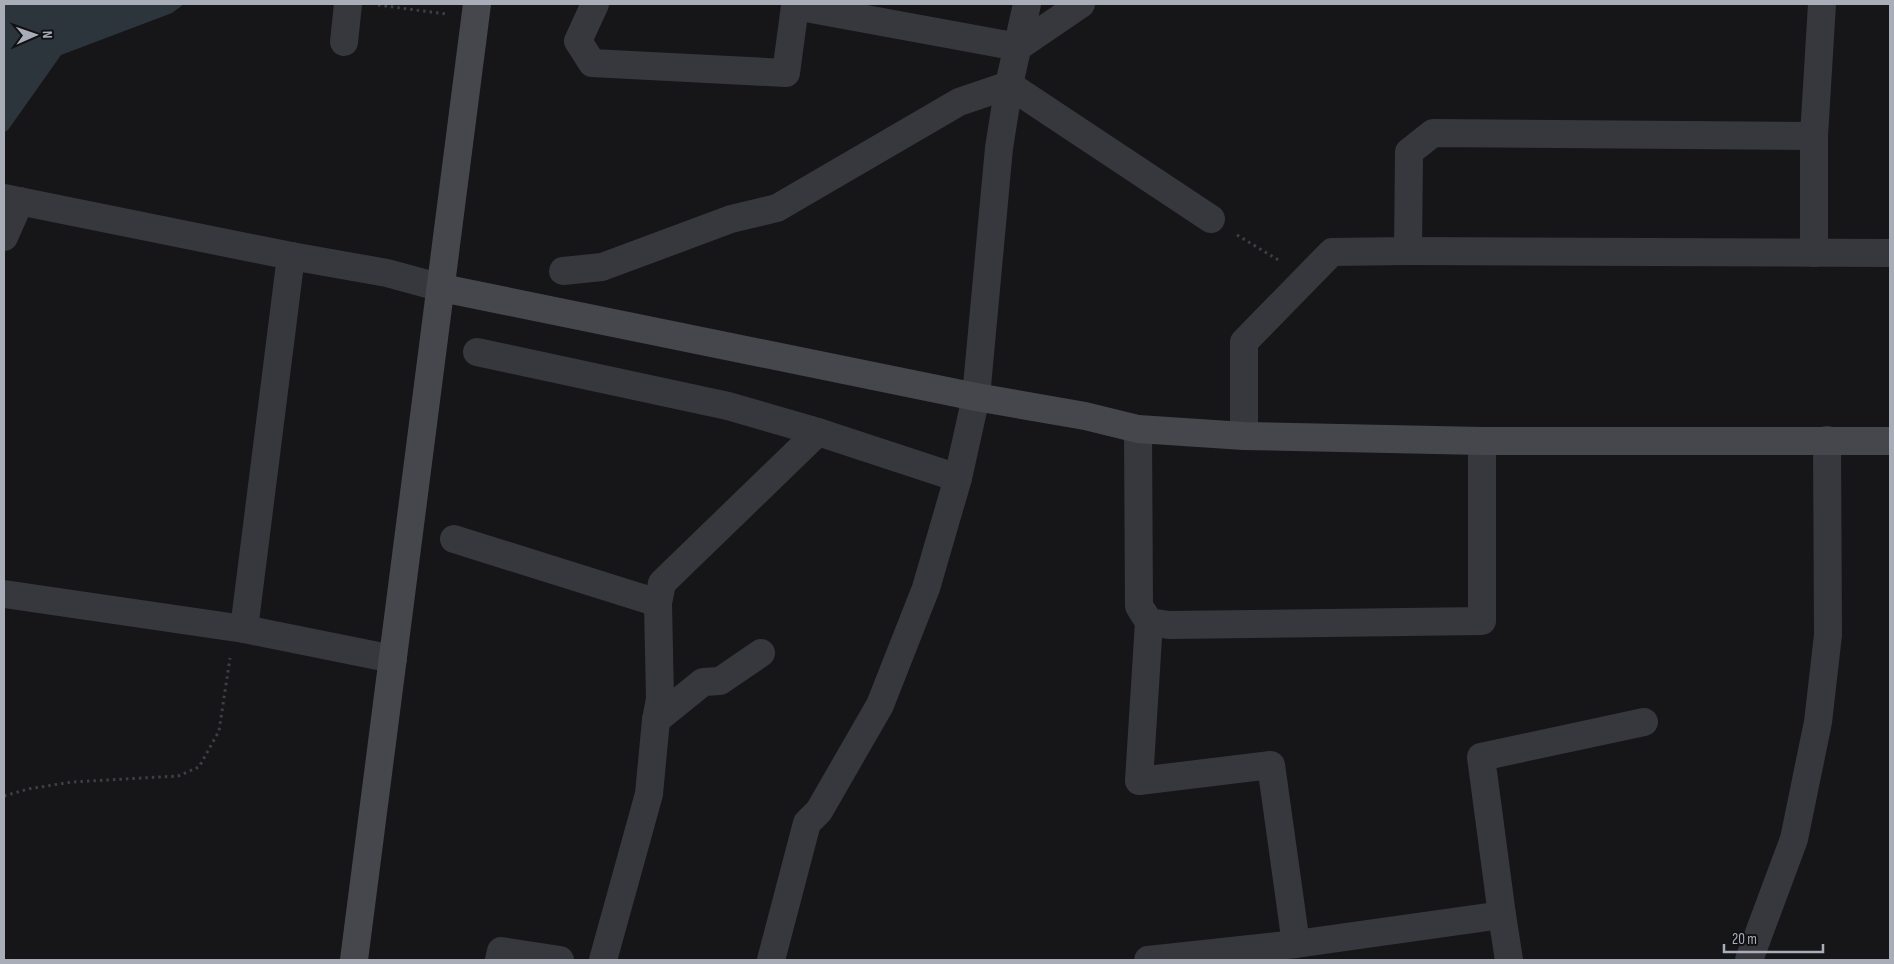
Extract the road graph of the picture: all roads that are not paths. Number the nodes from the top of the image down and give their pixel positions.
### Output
1 (348, 4) edge
2 (595, 4) edge
3 (1027, 4) edge
4 (1081, 4) edge
5 (1822, 4) edge
6 (476, 11) edge
7 (344, 42) dead end
8 (1018, 47) junction
9 (1009, 85) junction
10 (1814, 136) junction
11 (12, 199) edge
12 (1212, 219) road end
13 (4, 237) edge
14 (1408, 251) junction
15 (1814, 253) junction
16 (1890, 253) edge
17 (291, 256) junction
18 (563, 271) dead end
19 (442, 288) junction
20 (477, 352) dead end
21 (976, 397) junction
22 (1138, 429) junction
23 (818, 432) junction
24 (1244, 436) junction
25 (1827, 440) junction
26 (1482, 441) junction
27 (1890, 441) edge
28 (958, 478) junction
29 (454, 539) dead end
30 (4, 594) edge
31 (658, 603) junction
32 (1149, 622) junction
33 (239, 628) junction
34 (761, 652) dead end
35 (393, 660) junction
36 (656, 720) junction
37 (1644, 722) dead end
38 (1502, 915) junction
39 (1296, 944) junction
40 (354, 960) edge
41 (499, 960) edge
42 (560, 960) edge
43 (603, 960) edge
44 (770, 960) edge
45 (1148, 960) edge
46 (1509, 960) edge
47 (1749, 960) edge

1 - 7 street
2 - 8 street
3 - 8 street
4 - 8 street
5 - 10 street
6 - 19 street
8 - 9 street
9 - 12 street
9 - 18 street
9 - 21 street
10 - 14 street
10 - 15 street
11 - 13 street
11 - 17 street
14 - 15 street
14 - 24 street
15 - 16 street
17 - 19 street
17 - 33 street
19 - 21 street
19 - 35 street
20 - 23 street
21 - 22 street
21 - 28 street
22 - 24 street
22 - 32 street
23 - 28 street
23 - 31 street
24 - 26 street
25 - 26 street
25 - 27 street
25 - 47 street
26 - 32 street
28 - 44 street
29 - 31 street
30 - 33 street
31 - 36 street
32 - 39 street
33 - 35 street
34 - 36 street
35 - 40 street
36 - 43 street
37 - 38 street
38 - 39 street
38 - 46 street
39 - 45 street
41 - 42 street

